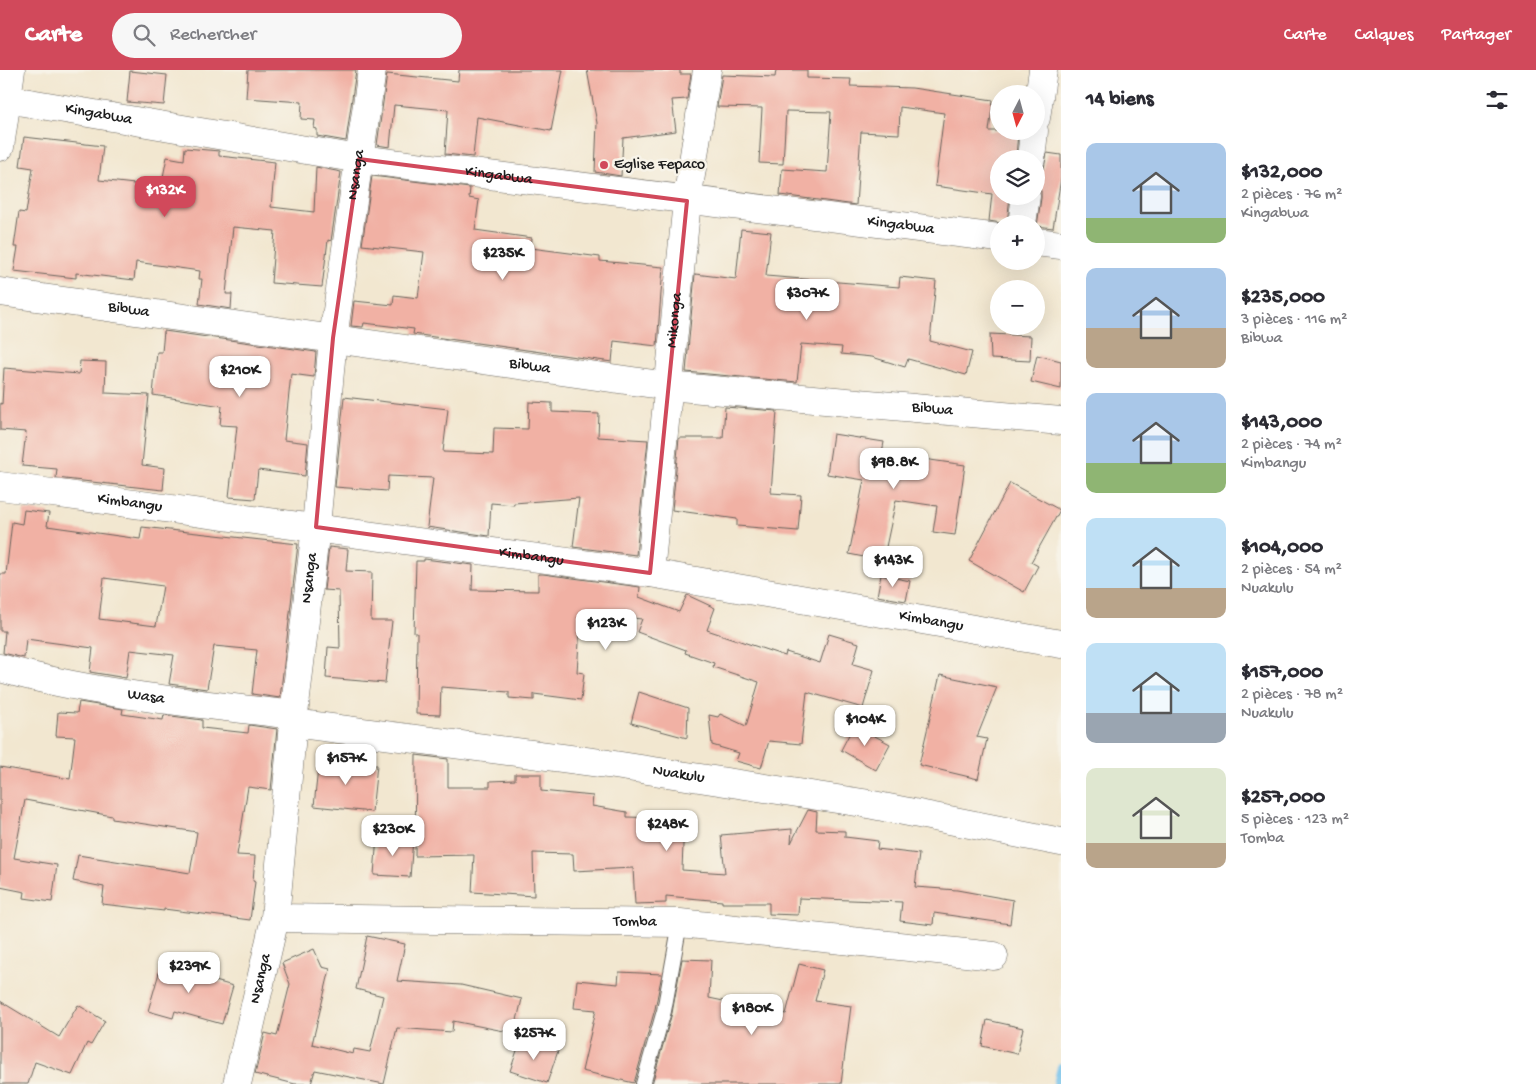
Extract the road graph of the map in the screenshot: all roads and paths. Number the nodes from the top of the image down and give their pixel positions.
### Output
1 (11, 70) edge
2 (372, 70) edge
3 (707, 70) edge
4 (1043, 70) edge
5 (1041, 85) edge
6 (3, 99) edge
7 (0, 147) edge
8 (359, 159) junction
9 (687, 201) junction
10 (990, 237) edge
11 (1045, 243) edge
12 (1061, 245) edge
13 (0, 292) edge
14 (333, 338) junction
15 (668, 386) junction
16 (1061, 421) edge
17 (0, 486) edge
18 (316, 526) junction
19 (650, 573) junction
20 (1061, 644) edge
21 (0, 668) edge
22 (294, 719) junction
23 (1061, 842) edge
24 (275, 918) junction
25 (680, 923) junction
26 (994, 956) dead end
27 (245, 1082) edge
28 (643, 1084) edge

1 - 6 street
2 - 8 street, Nsanga
3 - 9 street, Mikonga
4 - 5 street
6 - 7 street
6 - 8 street, Kingabwa
8 - 9 street, Kingabwa
8 - 14 street, Nsanga
9 - 10 street, Kingabwa
9 - 15 street, Mikonga
11 - 12 street
13 - 14 street, Bibwa
14 - 15 street, Bibwa
14 - 18 street, Nsanga
15 - 16 street, Bibwa
15 - 19 street, Mikonga
17 - 18 street, Kimbangu
18 - 19 street, Kimbangu
18 - 22 street, Nsanga
19 - 20 street, Kimbangu
21 - 22 street, Wasa
22 - 23 street, Nuakulu
22 - 24 street, Nsanga
24 - 25 street, Tomba
24 - 27 street, Nsanga
25 - 26 street, Tomba
25 - 28 lane

